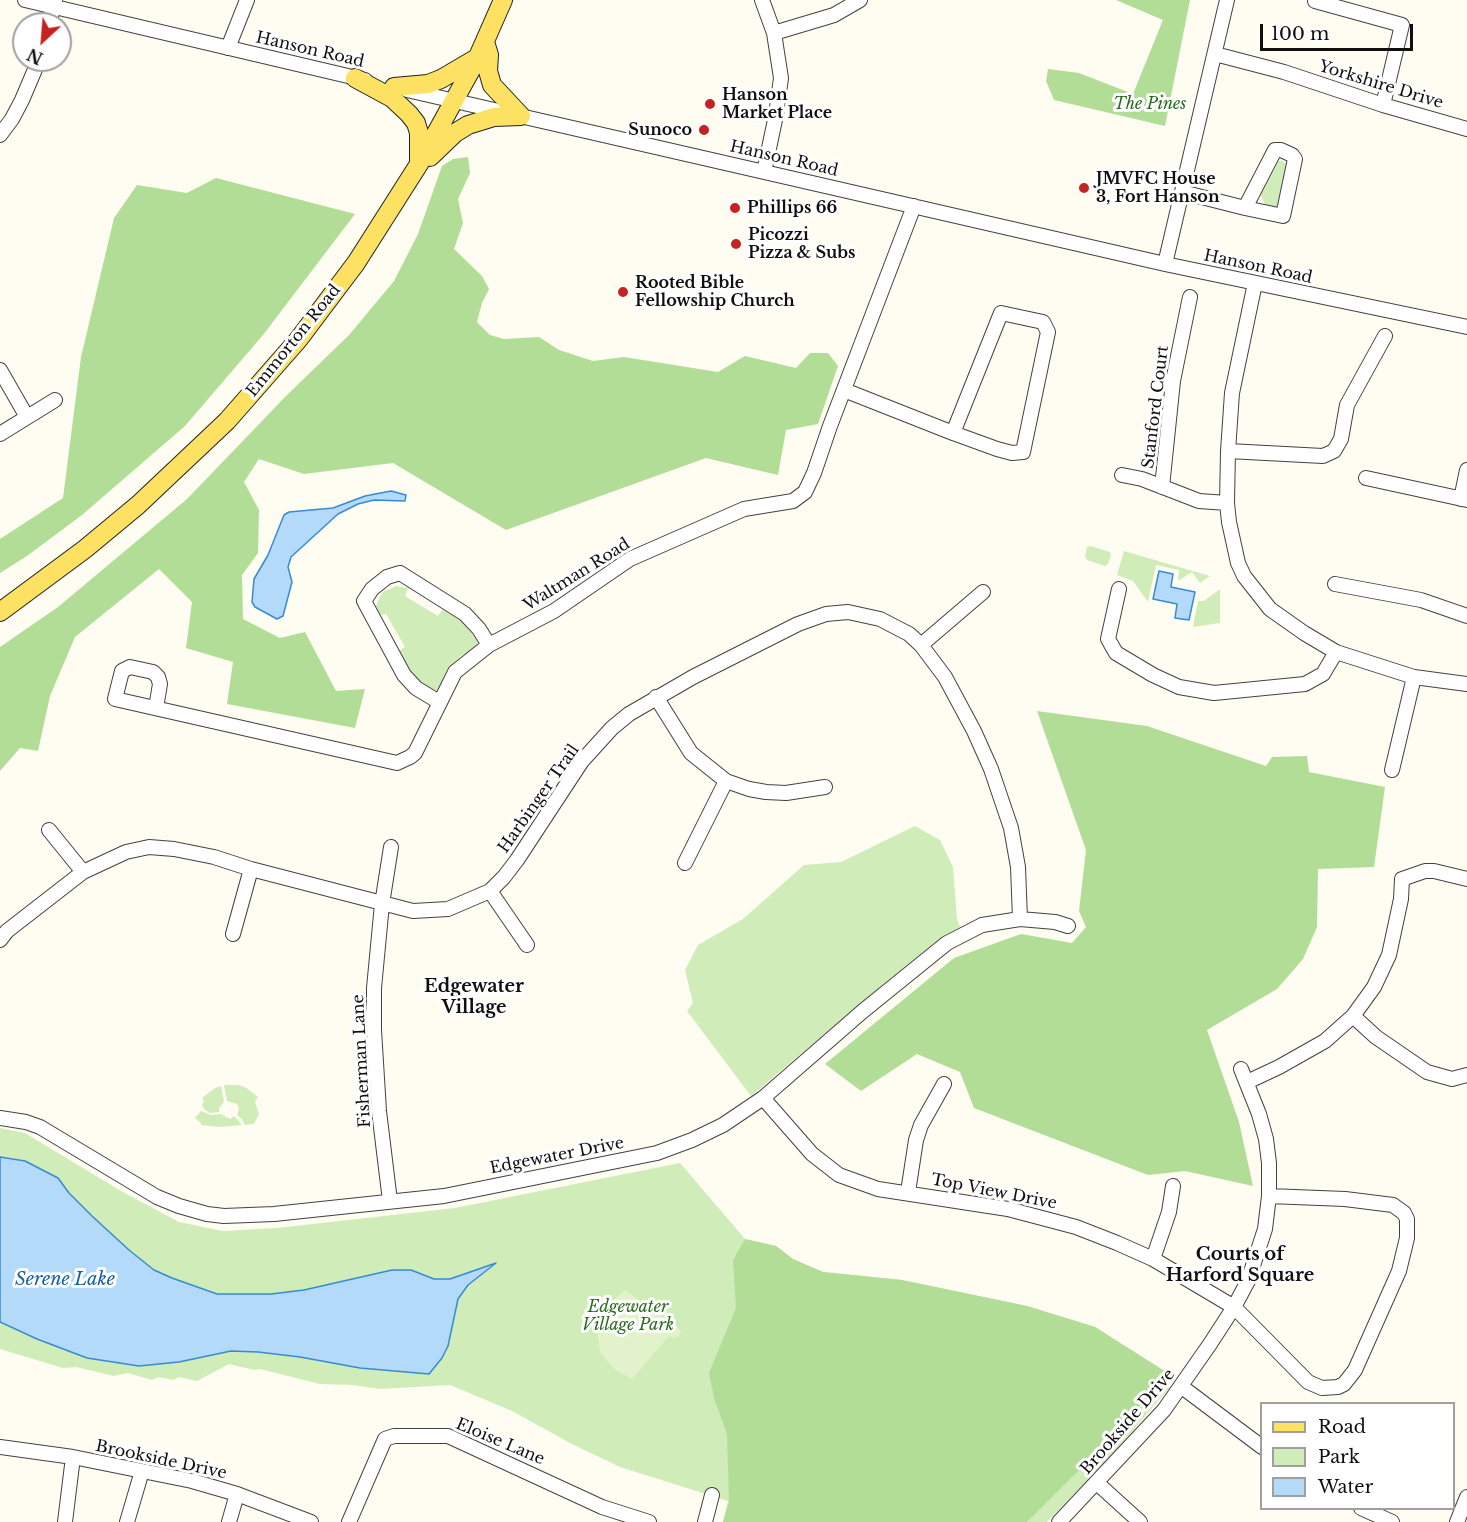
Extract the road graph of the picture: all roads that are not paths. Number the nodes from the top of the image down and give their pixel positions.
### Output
1 (25, 0) edge
2 (246, 0) edge
3 (503, 0) edge
4 (762, 0) edge
5 (860, 0) edge
6 (1227, 0) edge
7 (1315, 1) edge
8 (54, 4) edge
9 (774, 33) junction
10 (228, 48) junction
11 (481, 50) junction
12 (1215, 54) junction
13 (34, 72) edge
14 (355, 78) junction
15 (394, 87) junction
16 (454, 101) junction
17 (1383, 105) junction
18 (521, 116) junction
19 (1467, 129) edge
20 (0, 135) edge
21 (415, 171) junction
22 (764, 172) junction
23 (1182, 192) junction
24 (914, 206) junction
25 (1245, 208) junction
26 (1165, 264) junction
27 (1255, 283) junction
28 (1190, 297) dead end
29 (1467, 327) edge
30 (1385, 336) dead end
31 (0, 370) edge
32 (844, 390) junction
33 (55, 400) dead end
34 (27, 417) junction
35 (953, 433) junction
36 (0, 434) edge
37 (1228, 451) junction
38 (1467, 470) edge
39 (1122, 475) dead end
40 (1366, 478) dead end
41 (1162, 487) junction
42 (1464, 500) edge
43 (1227, 502) junction
44 (1335, 584) dead end
45 (1119, 589) dead end
46 (984, 592) dead end
47 (0, 612) edge
48 (1467, 616) edge
49 (489, 645) junction
50 (921, 645) junction
51 (1336, 652) junction
52 (1414, 676) junction
53 (1467, 684) edge
54 (656, 697) junction
55 (439, 702) junction
56 (156, 708) dead end
57 (1392, 770) dead end
58 (726, 781) junction
59 (825, 787) dead end
60 (49, 830) dead end
61 (392, 847) dead end
62 (685, 863) dead end
63 (251, 869) junction
64 (83, 872) junction
65 (1467, 879) edge
66 (490, 891) junction
67 (382, 904) junction
68 (1020, 919) junction
69 (1068, 926) dead end
70 (233, 934) dead end
71 (0, 940) edge
72 (527, 945) dead end
73 (1353, 1016) junction
74 (1241, 1069) dead end
75 (1467, 1075) edge
76 (1248, 1082) junction
77 (944, 1084) dead end
78 (763, 1098) junction
79 (0, 1118) edge
80 (1173, 1186) dead end
81 (908, 1192) junction
82 (1269, 1196) junction
83 (390, 1201) junction
84 (1154, 1259) junction
85 (1234, 1307) junction
86 (1182, 1387) junction
87 (1260, 1446) edge
88 (0, 1447) edge
89 (73, 1457) junction
90 (142, 1471) junction
91 (1097, 1483) junction
92 (237, 1494) junction
93 (712, 1495) dead end
94 (1467, 1497) edge
95 (1363, 1510) edge
96 (65, 1522) edge
97 (127, 1522) edge
98 (229, 1522) edge
99 (311, 1522) edge
100 (349, 1522) edge
101 (649, 1522) edge
102 (705, 1522) edge
103 (1059, 1522) edge
104 (1140, 1522) edge
105 (1392, 1522) edge
106 (1456, 1522) edge

1 - 8 street, Hanson Road
2 - 10 street
3 - 11 main road, Emmorton Road
4 - 9 street
5 - 9 street
6 - 12 street
7 - 17 street
8 - 10 street, Hanson Road
9 - 22 street
10 - 14 street, Hanson Road
11 - 15 main road
11 - 16 main road, Emmorton Road
11 - 18 main road
12 - 17 street, Yorkshire Drive
12 - 23 street
13 - 20 street
14 - 15 street, Hanson Road
14 - 21 main road
15 - 16 street, Hanson Road
16 - 18 street, Hanson Road
16 - 21 main road, Emmorton Road
17 - 19 street, Yorkshire Drive
18 - 21 main road
18 - 22 street, Hanson Road
21 - 47 main road, Emmorton Road
22 - 24 street, Hanson Road
23 - 25 street
23 - 26 street
24 - 26 street, Hanson Road
24 - 32 street, Waltman Road
25 - 25 street
26 - 27 street, Hanson Road
27 - 29 street, Hanson Road
27 - 37 street
28 - 41 street, Stanford Court
30 - 37 street
31 - 34 street
32 - 35 street
32 - 49 street, Waltman Road
33 - 34 street
34 - 36 street
35 - 35 street
37 - 43 street
38 - 42 street
39 - 41 street, Stanford Court
40 - 42 street
41 - 43 street, Stanford Court
43 - 51 street
44 - 48 street
45 - 51 street
46 - 50 street
49 - 55 street, Waltman Road
49 - 55 street
50 - 54 street, Harbinger Trail
50 - 68 street, Harbinger Trail
51 - 52 street
52 - 53 street
52 - 57 street
54 - 58 street
54 - 66 street, Harbinger Trail
55 - 56 street, Waltman Road
58 - 59 street
58 - 62 street
60 - 64 street
61 - 67 street, Fisherman Lane
63 - 64 street, Harbinger Trail
63 - 67 street, Harbinger Trail
63 - 70 street
64 - 71 street, Harbinger Trail
65 - 73 street
66 - 67 street, Harbinger Trail
66 - 72 street
67 - 83 street, Fisherman Lane
68 - 69 street, Edgewater Drive
68 - 78 street, Edgewater Drive
73 - 75 street
73 - 76 street
74 - 76 street
76 - 82 street
77 - 81 street
78 - 81 street, Top View Drive
78 - 83 street, Edgewater Drive
79 - 83 street, Edgewater Drive
80 - 84 street
81 - 84 street, Top View Drive
82 - 85 street
82 - 85 street, Top View Drive
84 - 85 street, Top View Drive
85 - 86 street, Brookside Drive
86 - 87 street
86 - 91 street, Brookside Drive
88 - 89 street, Brookside Drive
89 - 90 street, Brookside Drive
89 - 96 street
90 - 92 street, Brookside Drive
90 - 97 street
91 - 103 street, Brookside Drive
91 - 104 street
92 - 98 street
92 - 99 street, Brookside Drive
93 - 102 street
94 - 106 street
95 - 105 street
100 - 101 street, Eloise Lane

